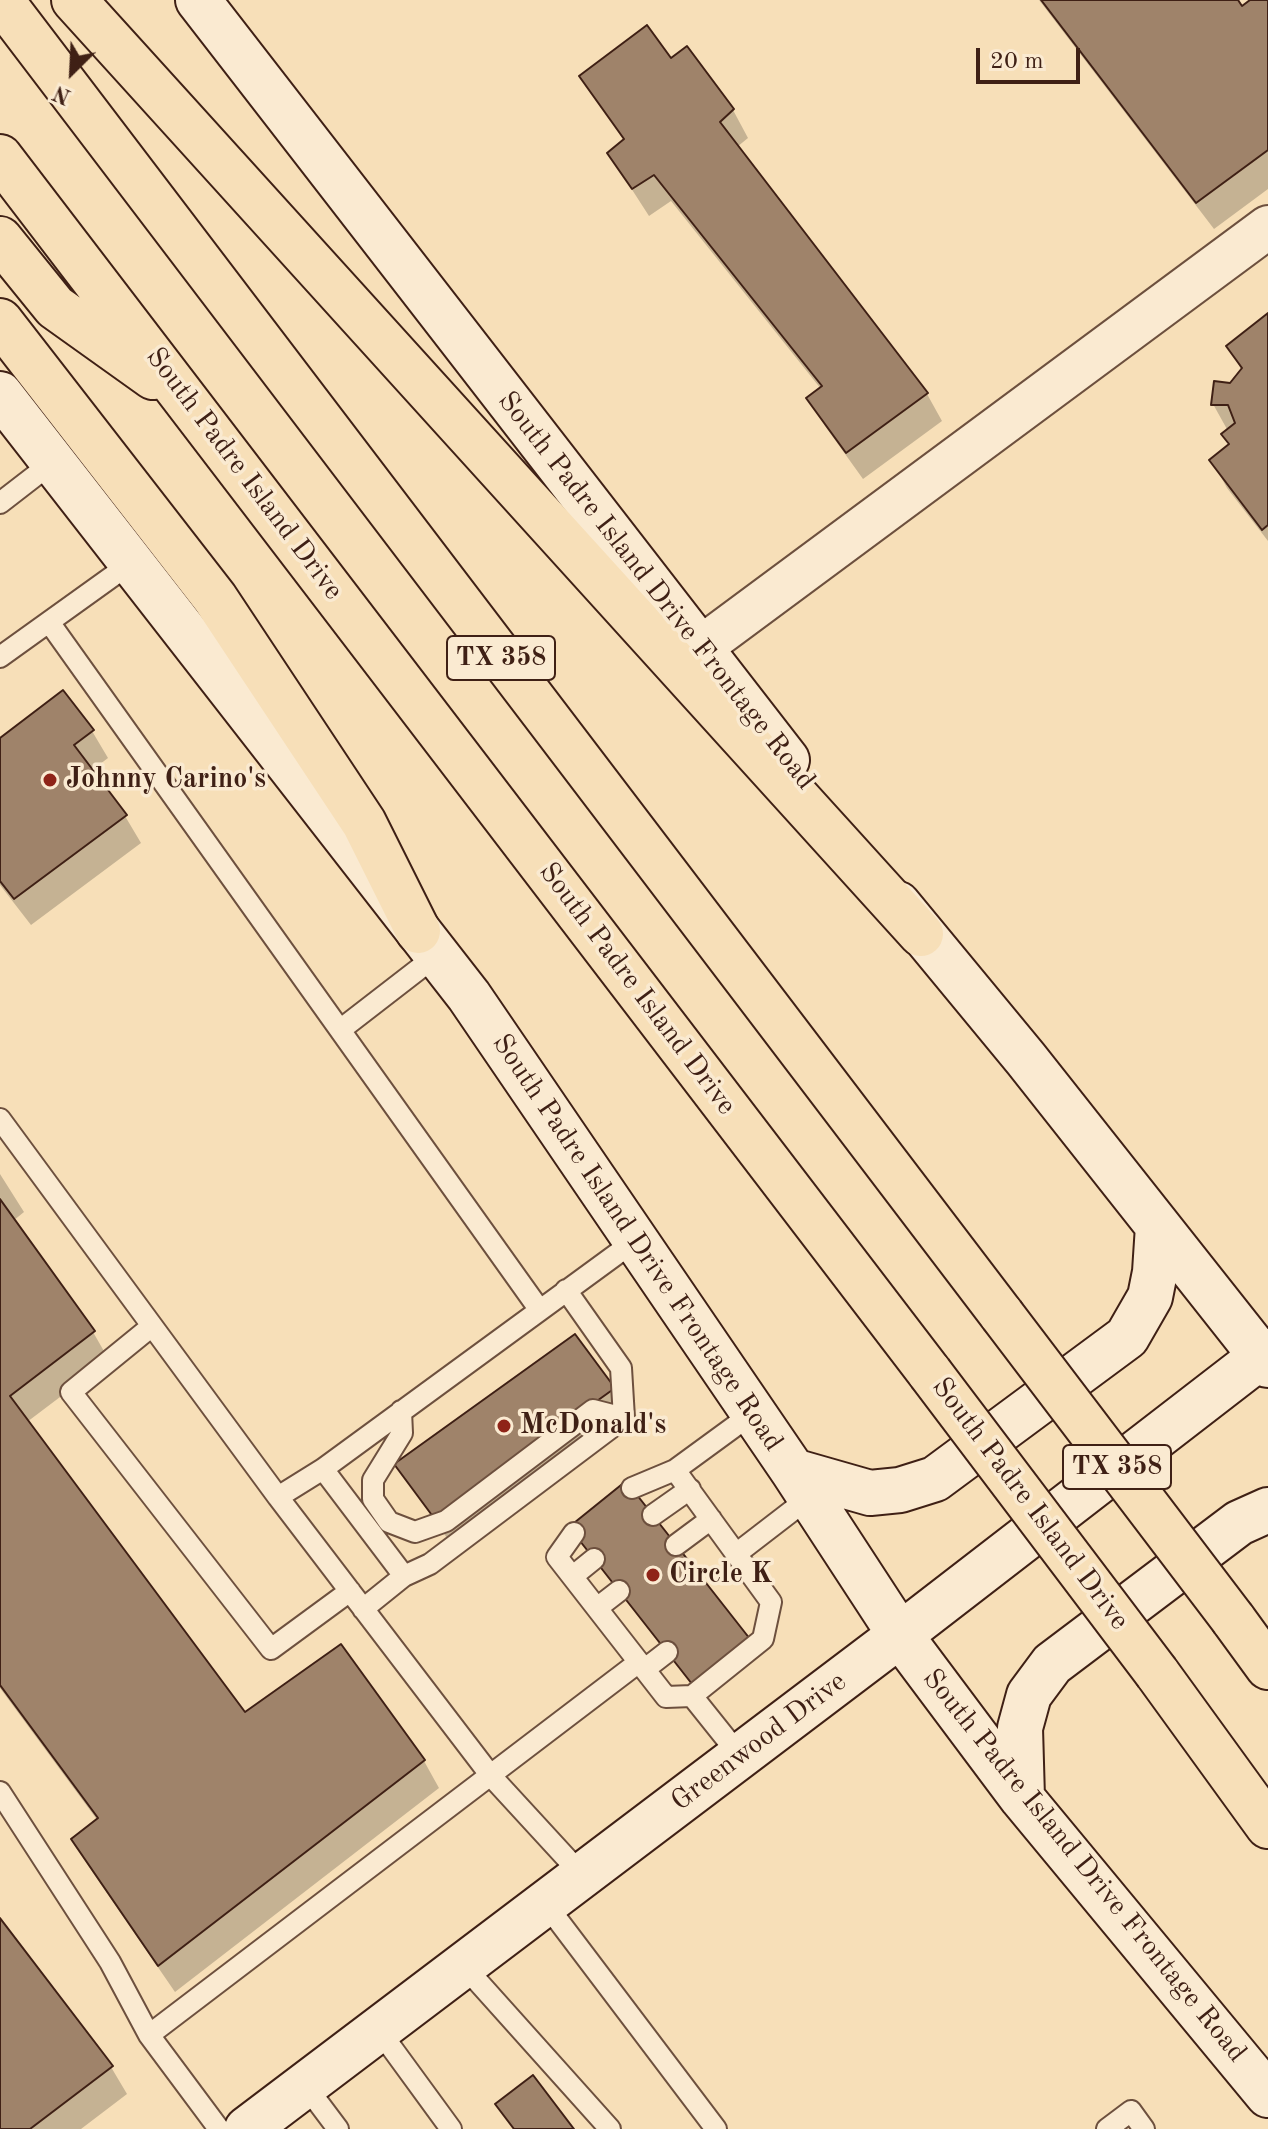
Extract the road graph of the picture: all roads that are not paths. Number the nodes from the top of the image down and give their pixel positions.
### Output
1 (1, 0) edge
2 (74, 0) edge
3 (198, 0) edge
4 (0, 157) edge
5 (1268, 227) edge
6 (0, 239) edge
7 (0, 321) edge
8 (0, 394) edge
9 (191, 404) junction
10 (53, 462) junction
11 (0, 503) edge
12 (131, 563) junction
13 (49, 622) junction
14 (700, 648) junction
15 (0, 657) edge
16 (921, 934) junction
17 (428, 943) junction
18 (340, 1030) junction
19 (0, 1119) edge
20 (1158, 1226) junction
21 (636, 1240) junction
22 (566, 1290) junction
23 (539, 1309) junction
24 (152, 1326) junction
25 (1266, 1357) edge
26 (401, 1411) junction
27 (753, 1413) junction
28 (624, 1418) junction
29 (323, 1469) junction
30 (675, 1470) junction
31 (802, 1484) junction
32 (632, 1488) dead end
33 (690, 1489) junction
34 (278, 1497) junction
35 (1268, 1510) edge
36 (653, 1515) dead end
37 (711, 1519) junction
38 (574, 1533) dead end
39 (676, 1545) dead end
40 (736, 1554) junction
41 (594, 1559) dead end
42 (404, 1576) junction
43 (573, 1576) junction
44 (350, 1591) junction
45 (619, 1591) dead end
46 (597, 1608) junction
47 (363, 1609) junction
48 (900, 1635) junction
49 (667, 1652) dead end
50 (642, 1665) junction
51 (1268, 1667) edge
52 (692, 1696) junction
53 (740, 1756) junction
54 (491, 1776) junction
55 (0, 1792) edge
56 (1022, 1798) junction
57 (1268, 1826) edge
58 (582, 1875) junction
59 (545, 1903) junction
60 (463, 1965) junction
61 (378, 2029) junction
62 (149, 2035) junction
63 (305, 2085) junction
64 (1268, 2095) edge
65 (219, 2129) edge
66 (247, 2129) edge
67 (338, 2129) edge
68 (451, 2129) edge
69 (610, 2129) edge
70 (716, 2129) edge
71 (1107, 2129) edge
72 (1144, 2129) edge

1 - 51 highway, TX 358, bridge
2 - 16 highway
3 - 14 main road, South Padre Island Drive Frontage Road
4 - 9 highway, South Padre Island Drive / TX 358
5 - 14 street
6 - 9 highway
7 - 17 highway
8 - 10 main road, South Padre Island Drive Frontage Road
9 - 57 highway, South Padre Island Drive / TX 358, bridge
10 - 11 lane
10 - 12 main road, South Padre Island Drive Frontage Road
12 - 13 lane
12 - 17 main road, South Padre Island Drive Frontage Road
13 - 15 lane
13 - 18 lane
14 - 16 main road, South Padre Island Drive Frontage Road
16 - 20 main road, South Padre Island Drive Frontage Road
17 - 18 lane
17 - 21 main road, South Padre Island Drive Frontage Road
18 - 23 lane
19 - 24 lane
20 - 25 main road, South Padre Island Drive Frontage Road
20 - 31 main road
21 - 22 lane
21 - 27 main road, South Padre Island Drive Frontage Road
22 - 23 lane
22 - 28 lane
23 - 26 lane
24 - 34 lane
24 - 44 lane
25 - 48 main road, Greenwood Drive
26 - 28 lane
26 - 29 lane
27 - 30 lane
27 - 31 main road, South Padre Island Drive Frontage Road
28 - 42 lane
29 - 34 lane
29 - 42 lane
30 - 32 lane
30 - 33 lane
31 - 40 lane
31 - 48 main road, South Padre Island Drive Frontage Road
33 - 36 lane
33 - 37 lane
34 - 44 lane
35 - 56 main road
37 - 39 lane
37 - 40 lane
38 - 43 lane
40 - 52 lane
41 - 43 lane
42 - 47 lane
43 - 46 lane
44 - 47 lane
45 - 46 lane
46 - 50 lane
47 - 54 lane
48 - 53 main road, Greenwood Drive
48 - 56 main road, South Padre Island Drive Frontage Road
49 - 50 lane
50 - 52 lane
50 - 54 lane
52 - 53 lane
53 - 58 main road, Greenwood Drive
54 - 58 lane
54 - 62 lane
55 - 62 lane
56 - 64 main road, South Padre Island Drive Frontage Road
58 - 59 main road, Greenwood Drive
59 - 60 main road, Greenwood Drive
59 - 70 lane
60 - 61 main road, Greenwood Drive
60 - 69 lane
61 - 63 main road, Greenwood Drive
61 - 68 lane
62 - 65 lane
63 - 66 main road, Greenwood Drive
63 - 67 lane
71 - 72 lane

